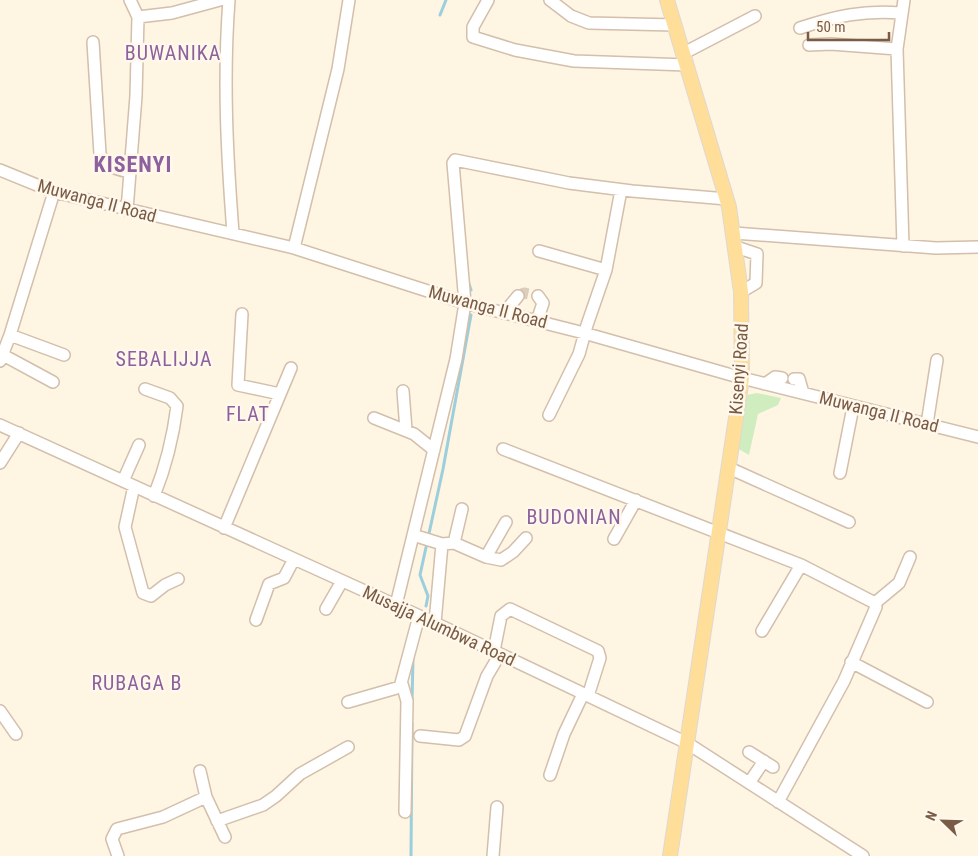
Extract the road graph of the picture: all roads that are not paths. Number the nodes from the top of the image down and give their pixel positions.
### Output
1 (130, 0) edge
2 (220, 0) edge
3 (229, 0) edge
4 (349, 0) edge
5 (488, 0) edge
6 (550, 0) edge
7 (668, 0) edge
8 (904, 0) edge
9 (901, 13) junction
10 (756, 16) dead end
11 (138, 18) junction
12 (675, 25) junction
13 (800, 28) dead end
14 (93, 42) dead end
15 (809, 45) dead end
16 (897, 48) junction
17 (686, 59) junction
18 (0, 170) edge
19 (130, 172) junction
20 (621, 190) junction
21 (54, 192) junction
22 (727, 199) junction
23 (127, 210) junction
24 (233, 233) junction
25 (735, 240) junction
26 (903, 246) junction
27 (978, 247) edge
28 (294, 248) junction
29 (539, 251) dead end
30 (606, 270) junction
31 (741, 292) junction
32 (518, 296) dead end
33 (538, 296) dead end
34 (465, 302) junction
35 (504, 312) junction
36 (242, 314) dead end
37 (537, 321) junction
38 (584, 333) junction
39 (10, 335) junction
40 (64, 355) dead end
41 (1, 358) edge
42 (937, 360) dead end
43 (291, 368) dead end
44 (742, 378) junction
45 (782, 378) dead end
46 (794, 379) dead end
47 (53, 382) dead end
48 (765, 384) junction
49 (145, 389) dead end
50 (403, 391) dead end
51 (803, 393) junction
52 (280, 394) junction
53 (853, 407) junction
54 (549, 416) dead end
55 (374, 418) dead end
56 (927, 424) junction
57 (0, 425) edge
58 (406, 430) junction
59 (19, 433) junction
60 (978, 437) edge
61 (139, 445) dead end
62 (503, 448) dead end
63 (434, 450) junction
64 (0, 463) edge
65 (729, 468) junction
66 (840, 473) dead end
67 (123, 481) junction
68 (134, 486) junction
69 (154, 496) junction
70 (636, 500) junction
71 (462, 509) dead end
72 (506, 522) dead end
73 (849, 522) dead end
74 (224, 528) junction
75 (721, 534) junction
76 (417, 536) junction
77 (526, 538) dead end
78 (614, 539) dead end
79 (444, 542) junction
80 (486, 557) junction
81 (910, 557) dead end
82 (294, 559) junction
83 (801, 565) junction
84 (178, 579) dead end
85 (342, 581) junction
86 (875, 603) junction
87 (396, 605) junction
88 (326, 609) dead end
89 (419, 616) junction
90 (256, 620) dead end
91 (435, 623) junction
92 (762, 632) dead end
93 (497, 652) junction
94 (851, 662) junction
95 (402, 684) junction
96 (586, 695) junction
97 (348, 702) dead end
98 (927, 702) dead end
99 (0, 710) edge
100 (16, 734) dead end
101 (420, 736) dead end
102 (687, 744) junction
103 (348, 747) dead end
104 (749, 752) dead end
105 (200, 771) dead end
106 (550, 776) dead end
107 (749, 783) junction
108 (206, 797) junction
109 (778, 802) junction
110 (497, 807) dead end
111 (405, 812) dead end
112 (217, 821) junction
113 (225, 837) dead end
114 (118, 856) edge
115 (493, 856) edge
116 (670, 856) edge
117 (863, 856) edge

1 - 11 street
2 - 11 street
3 - 24 street
4 - 28 street
5 - 17 street
6 - 12 street
7 - 12 main road, Kisenyi Road
8 - 9 street
9 - 13 street
9 - 16 street
10 - 17 street
11 - 19 street
12 - 17 main road, Kisenyi Road
14 - 19 street
15 - 16 street
16 - 26 street
17 - 22 main road, Kisenyi Road
18 - 21 street, Muwanga II Road
19 - 23 street
20 - 22 street
20 - 30 street
20 - 34 street
21 - 23 street, Muwanga II Road
21 - 39 street
22 - 25 main road, Kisenyi Road
23 - 24 street, Muwanga II Road
24 - 28 street, Muwanga II Road
25 - 26 street
25 - 31 main road, Kisenyi Road
25 - 31 street
26 - 27 street
28 - 34 street, Muwanga II Road
29 - 30 street
30 - 38 street
31 - 44 main road, Kisenyi Road
32 - 35 street
33 - 37 street
34 - 35 street, Muwanga II Road
34 - 63 street
35 - 37 street, Muwanga II Road
36 - 52 street
37 - 38 street, Muwanga II Road
38 - 44 street, Muwanga II Road
38 - 54 street
39 - 40 street
39 - 41 street
41 - 47 street
42 - 56 street
43 - 52 street
44 - 48 street, Muwanga II Road
44 - 65 main road, Kisenyi Road
45 - 48 street
46 - 51 street
48 - 51 street, Muwanga II Road
49 - 69 street
50 - 58 street
51 - 53 street, Muwanga II Road
52 - 74 street
53 - 56 street, Muwanga II Road
53 - 66 street
55 - 58 street
56 - 60 street, Muwanga II Road
57 - 59 street, Musajja Alumbwa Road
58 - 63 street
59 - 64 street
59 - 67 street, Musajja Alumbwa Road
61 - 67 street
62 - 70 street
63 - 76 street
65 - 73 street
65 - 75 main road, Kisenyi Road
67 - 68 street, Musajja Alumbwa Road
68 - 69 street, Musajja Alumbwa Road
68 - 84 street
69 - 74 street, Musajja Alumbwa Road
70 - 75 street
70 - 78 street
71 - 79 street
72 - 80 street
74 - 82 street, Musajja Alumbwa Road
75 - 83 street
75 - 102 main road, Kisenyi Road
76 - 79 street
76 - 87 street
77 - 80 street
79 - 80 street
79 - 91 street
81 - 86 street
82 - 85 street, Musajja Alumbwa Road
82 - 90 street
83 - 86 street
83 - 92 street
85 - 87 street, Musajja Alumbwa Road
85 - 88 street
86 - 94 street
87 - 89 street, Musajja Alumbwa Road
89 - 91 street, Musajja Alumbwa Road
89 - 95 street
91 - 93 street, Musajja Alumbwa Road
93 - 96 street, Musajja Alumbwa Road
93 - 96 street
93 - 101 street
94 - 98 street
94 - 109 street
95 - 97 street
95 - 111 street
96 - 102 street, Musajja Alumbwa Road
96 - 106 street
99 - 100 street
102 - 107 street, Musajja Alumbwa Road
102 - 116 main road, Kisenyi Road
103 - 112 street
104 - 107 street
105 - 108 street
107 - 109 street, Musajja Alumbwa Road
108 - 112 street
108 - 114 street
109 - 117 street, Musajja Alumbwa Road
110 - 115 street
112 - 113 street

